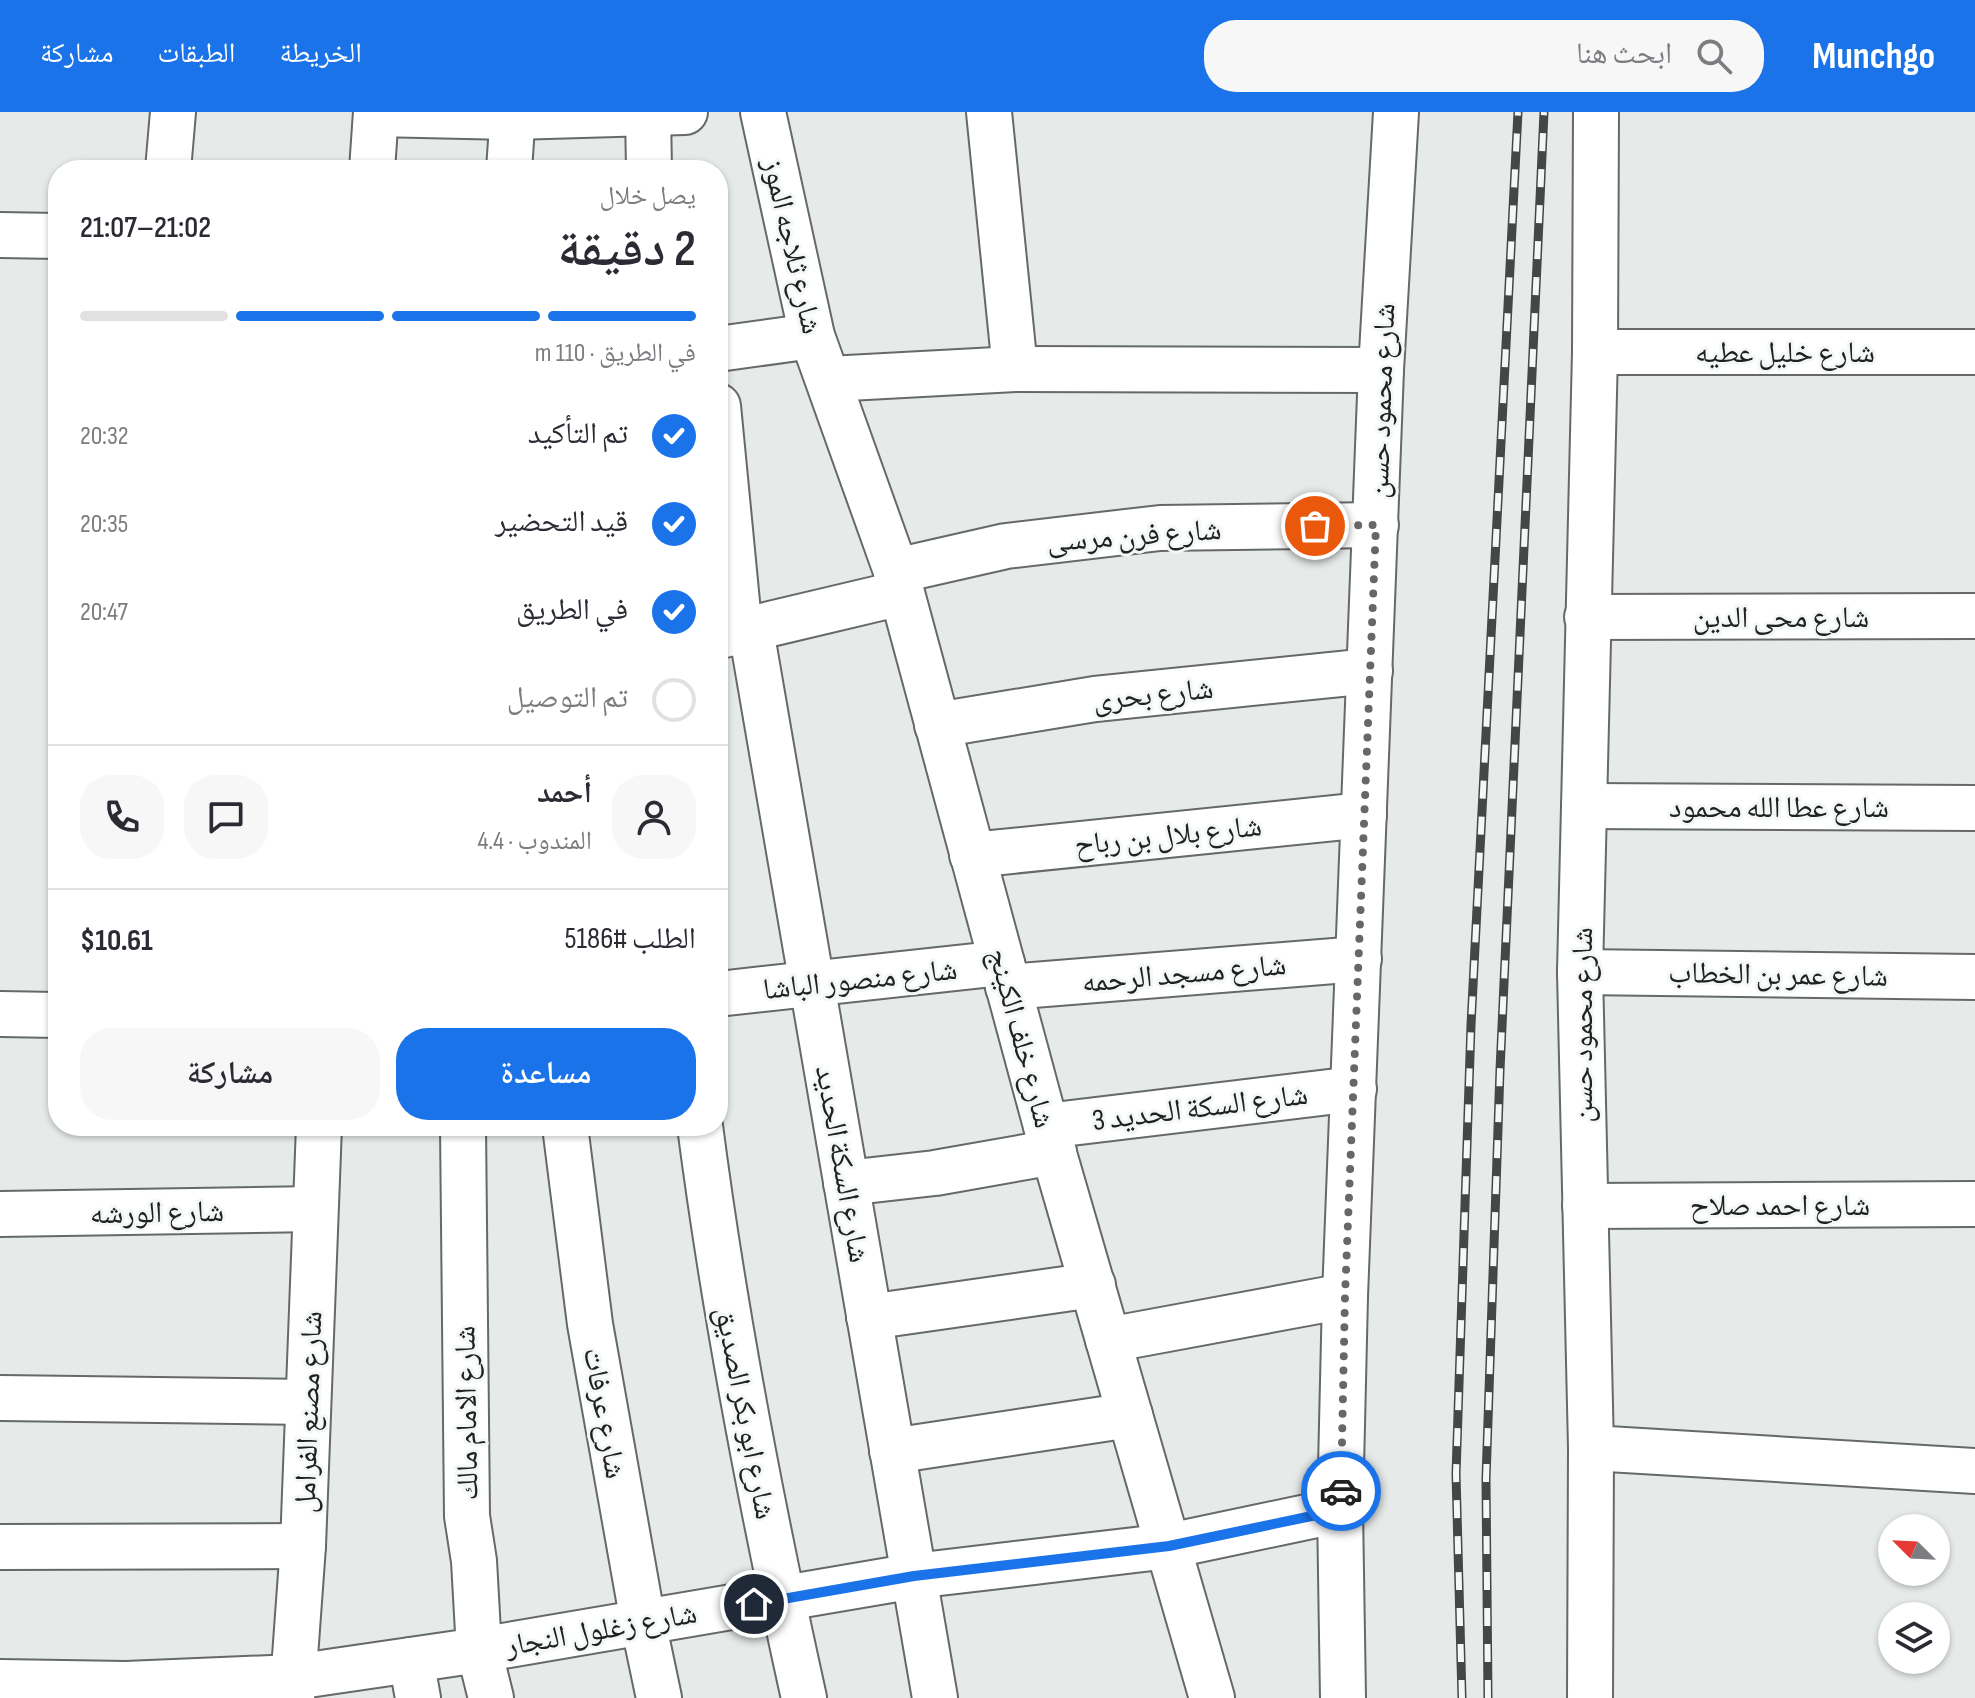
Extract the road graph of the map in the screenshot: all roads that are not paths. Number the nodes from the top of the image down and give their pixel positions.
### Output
1 (173, 112) edge
2 (763, 112) edge
3 (989, 112) edge
4 (1396, 112) edge
5 (1596, 112) edge
6 (376, 113) edge
7 (661, 113) edge
8 (513, 114) edge
9 (169, 160) edge
10 (373, 160) edge
11 (510, 160) edge
12 (651, 160) edge
13 (0, 235) edge
14 (48, 236) edge
15 (812, 336) junction
16 (728, 348) edge
17 (1595, 352) junction
18 (1975, 352) edge
19 (1015, 369) junction
20 (1381, 370) junction
21 (829, 379) junction
22 (1376, 525) junction
23 (728, 532) edge
24 (899, 582) junction
25 (1975, 616) edge
26 (1587, 617) junction
27 (736, 633) edge
28 (1370, 671) junction
29 (937, 725) junction
30 (1584, 806) junction
31 (1975, 808) edge
32 (1364, 815) junction
33 (972, 855) junction
34 (1359, 959) junction
35 (1580, 972) junction
36 (1005, 975) junction
37 (1975, 977) edge
38 (812, 985) junction
39 (728, 993) edge
40 (0, 1014) edge
41 (48, 1015) edge
42 (1354, 1089) junction
43 (319, 1136) edge
44 (463, 1136) edge
45 (566, 1136) edge
46 (701, 1136) edge
47 (1050, 1139) junction
48 (846, 1183) junction
49 (1975, 1204) edge
50 (1585, 1206) junction
51 (315, 1209) junction
52 (0, 1214) edge
53 (1093, 1285) junction
54 (1345, 1296) junction
55 (869, 1317) junction
56 (1108, 1340) junction
57 (0, 1398) edge
58 (308, 1402) junction
59 (1130, 1415) junction
60 (1591, 1448) junction
61 (892, 1451) junction
62 (1975, 1471) edge
63 (1340, 1510) junction
64 (303, 1546) junction
65 (1169, 1546) junction
66 (0, 1547) edge
67 (914, 1576) junction
68 (782, 1599) junction
69 (643, 1622) junction
70 (479, 1650) junction
71 (414, 1679) edge
72 (0, 1682) edge
73 (293, 1687) edge
74 (1202, 1697) edge
75 (491, 1698) edge
76 (659, 1698) edge
77 (804, 1698) edge
78 (935, 1698) edge
79 (1343, 1698) edge
80 (1590, 1698) edge

1 - 9 street
2 - 15 street, شارع ثلاجه الموز
3 - 19 street
4 - 20 street, شارع محمود حسن
5 - 17 street, شارع محمود حسن
6 - 8 street
6 - 10 street
7 - 8 street
7 - 12 street
8 - 11 street
13 - 14 street
15 - 16 street
15 - 21 street, شارع ثلاجه الموز
17 - 18 street, شارع خليل عطيه
17 - 26 street, شارع محمود حسن
19 - 20 street
19 - 21 street
20 - 22 street, شارع محمود حسن
21 - 24 street, شارع خلف الكينج
22 - 24 street, شارع فرن مرسى
22 - 28 street, شارع محمود حسن
23 - 27 street, شارع السكة الحديد
24 - 27 street, شارع فرن مرسى
24 - 29 street, شارع خلف الكينج
25 - 26 street, شارع محى الدين
26 - 30 street, شارع محمود حسن
27 - 38 street, شارع السكة الحديد
28 - 29 street, شارع بحرى
28 - 32 street, شارع محمود حسن
29 - 33 street, شارع خلف الكينج
30 - 31 street, شارع عطا الله محمود
30 - 35 street, شارع محمود حسن
32 - 33 street, شارع بلال بن رباح
32 - 34 street, شارع محمود حسن
33 - 36 street, شارع خلف الكينج
34 - 36 street, شارع مسجد الرحمه
34 - 42 street, شارع محمود حسن
35 - 37 street, شارع عمر بن الخطاب
35 - 50 street, شارع محمود حسن
36 - 38 street, شارع منصور الباشا
36 - 47 street, شارع خلف الكينج
38 - 39 street, شارع منصور الباشا
38 - 48 street, شارع السكة الحديد
40 - 41 street
42 - 47 street, شارع السكة الحديد 3
42 - 54 street, شارع محمود حسن
43 - 51 street, شارع مصنع الفرامل
44 - 70 street, شارع الامام مالك
45 - 69 street, شارع عرفات
46 - 68 street, شارع ابو بكر الصديق
47 - 48 street, شارع السكة الحديد 3
47 - 53 street, شارع خلف الكينج
48 - 55 street, شارع السكة الحديد
49 - 50 street, شارع احمد صلاح
50 - 60 street, شارع محمود حسن
51 - 52 street, شارع الورشه
51 - 58 street, شارع مصنع الفرامل
53 - 55 street
53 - 56 street, شارع خلف الكينج
54 - 56 street
54 - 63 street, شارع محمود حسن
55 - 61 street, شارع السكة الحديد
56 - 59 street, شارع خلف الكينج
57 - 58 street
58 - 64 street, شارع مصنع الفرامل
59 - 61 street
59 - 65 street, شارع خلف الكينج
60 - 62 street
60 - 80 street, شارع محمود حسن
61 - 67 street, شارع السكة الحديد
63 - 65 street, شارع زغلول النجار
63 - 79 street, شارع محمود حسن
64 - 66 street
64 - 73 street, شارع مصنع الفرامل
65 - 67 street, شارع زغلول النجار
65 - 74 street, شارع خلف الكينج
67 - 68 street, شارع زغلول النجار
67 - 78 street, شارع السكة الحديد
68 - 69 street, شارع زغلول النجار
68 - 77 street, شارع ابو بكر الصديق
69 - 70 street, شارع زغلول النجار
69 - 76 street, شارع عرفات
70 - 71 street, شارع زغلول النجار
70 - 75 street, شارع الامام مالك
71 - 73 street, شارع زغلول النجار
72 - 73 street, شارع زغلول النجار

